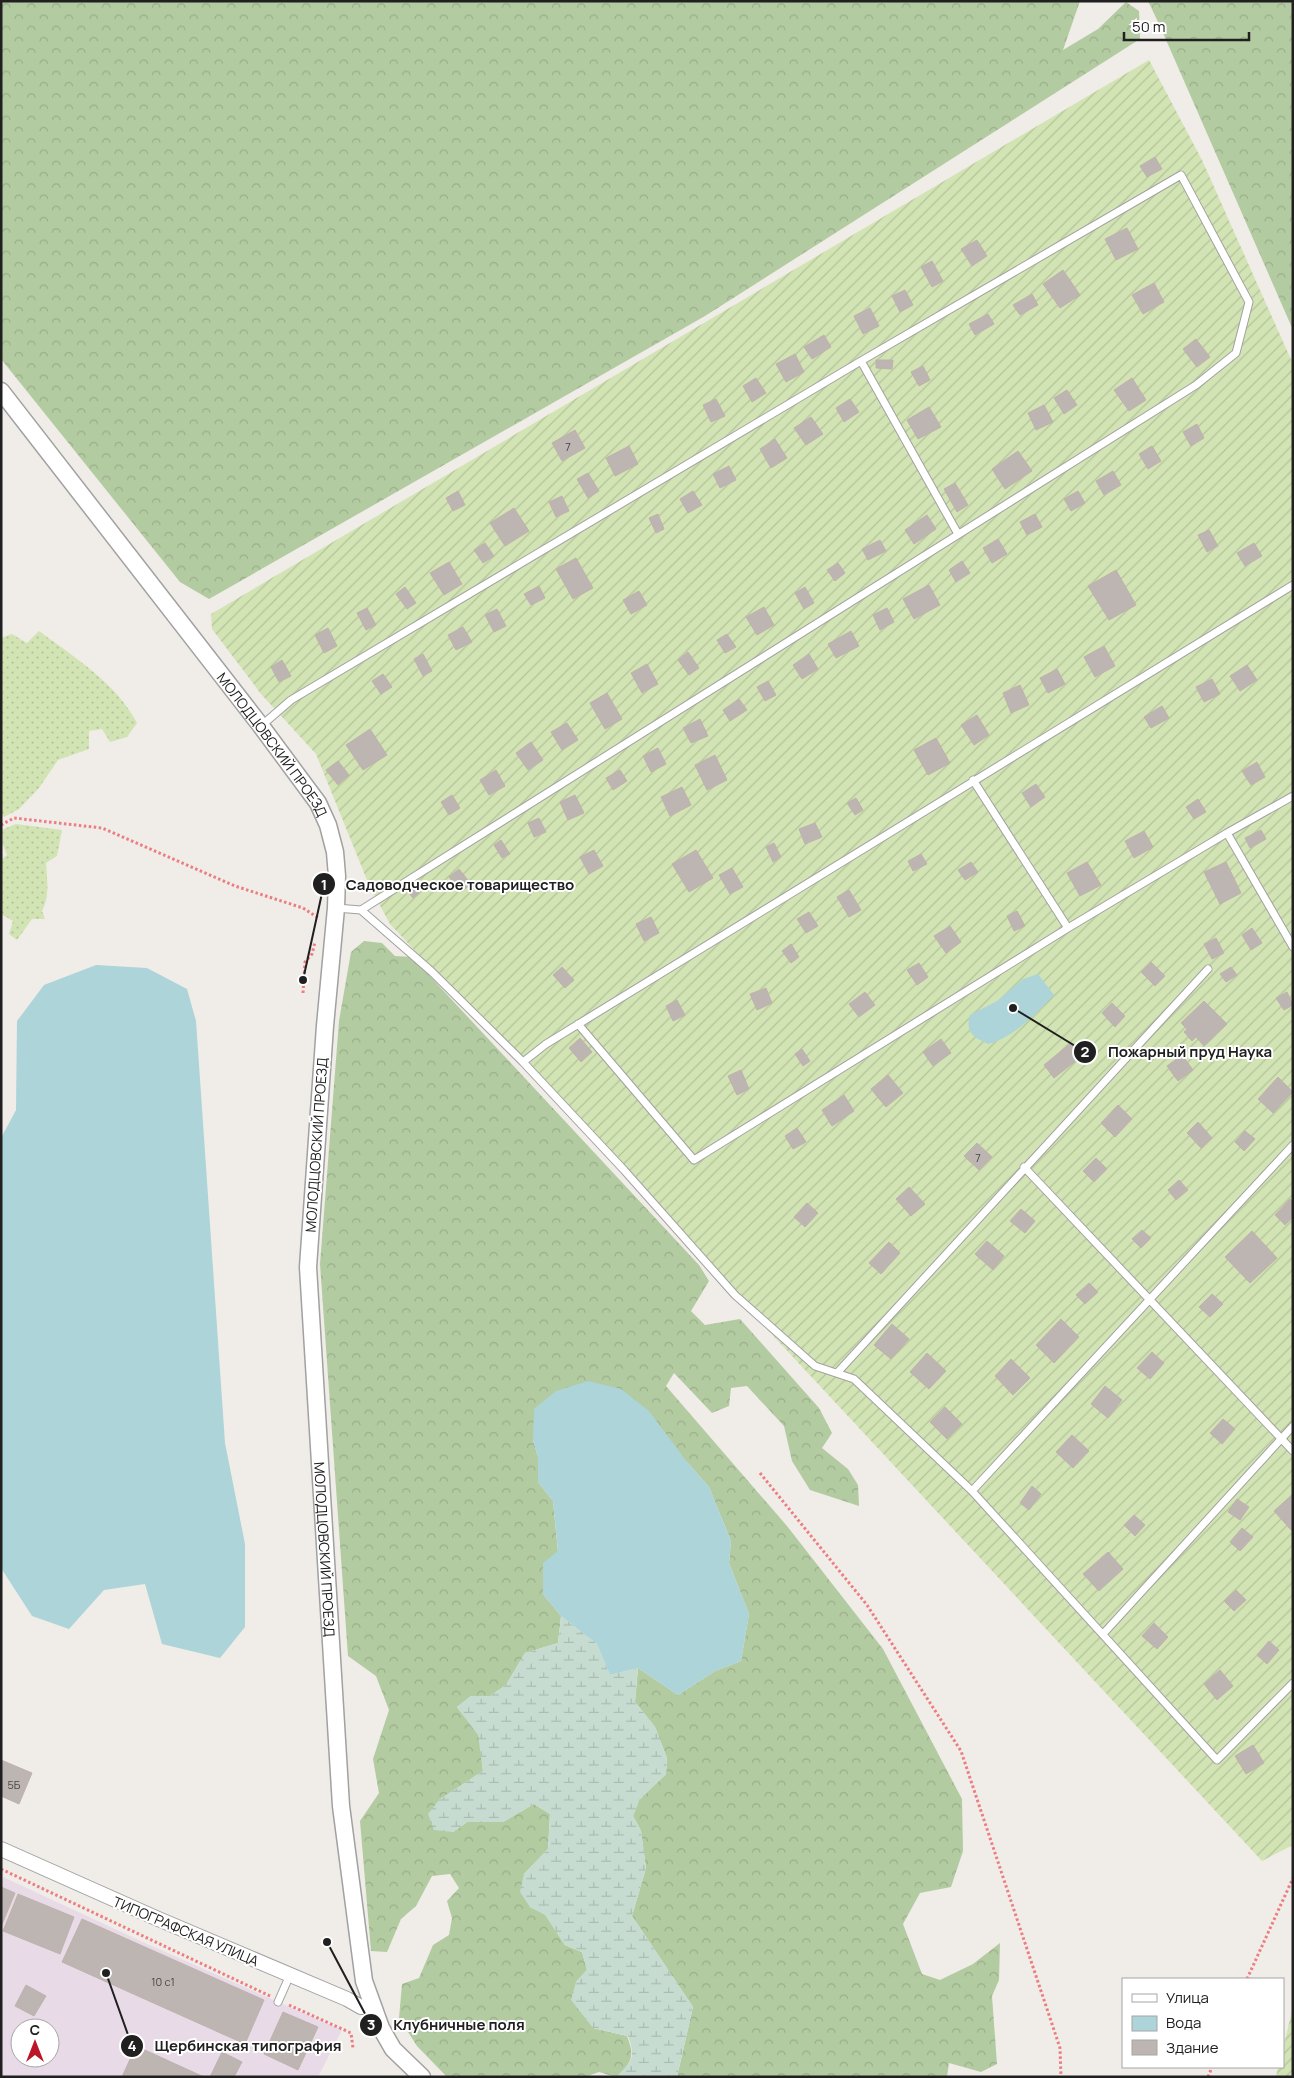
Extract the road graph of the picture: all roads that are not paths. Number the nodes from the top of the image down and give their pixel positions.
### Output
1 (861, 361) junction
2 (1, 392) edge
3 (958, 534) junction
4 (1293, 584) edge
5 (261, 726) junction
6 (973, 780) junction
7 (1293, 796) edge
8 (1227, 833) junction
9 (336, 908) junction
10 (361, 910) junction
11 (1068, 928) junction
12 (1293, 948) edge
13 (1208, 969) dead end
14 (578, 1024) junction
15 (523, 1062) junction
16 (1293, 1145) edge
17 (1024, 1168) junction
18 (1149, 1300) junction
19 (837, 1373) junction
20 (1293, 1426) edge
21 (1281, 1439) junction
22 (1293, 1451) edge
23 (972, 1491) junction
24 (1103, 1634) junction
25 (1293, 1683) edge
26 (1, 1849) edge
27 (290, 1975) junction
28 (278, 2001) road end
29 (372, 2007) junction
30 (422, 2077) edge

1 - 3 lane
1 - 3 lane
1 - 5 lane
2 - 5 street, МОЛОДЦОВСКИЙ ПРОЕЗД
3 - 10 lane
4 - 6 lane
5 - 9 street, МОЛОДЦОВСКИЙ ПРОЕЗД
6 - 11 lane
6 - 14 lane
7 - 8 lane
8 - 11 lane
8 - 12 lane
9 - 10 lane
9 - 29 street, МОЛОДЦОВСКИЙ ПРОЕЗД
10 - 15 lane
11 - 14 lane
13 - 17 lane
14 - 15 lane
15 - 19 lane
16 - 18 lane
17 - 18 lane
17 - 19 lane
18 - 21 lane
18 - 23 lane
19 - 23 lane
20 - 21 lane
21 - 22 lane
21 - 24 lane
23 - 24 lane
24 - 25 lane
26 - 27 street, ТИПОГРАФСКАЯ УЛИЦА
27 - 28 lane
27 - 29 street, ТИПОГРАФСКАЯ УЛИЦА
29 - 30 street, МОЛОДЦОВСКИЙ ПРОЕЗД

